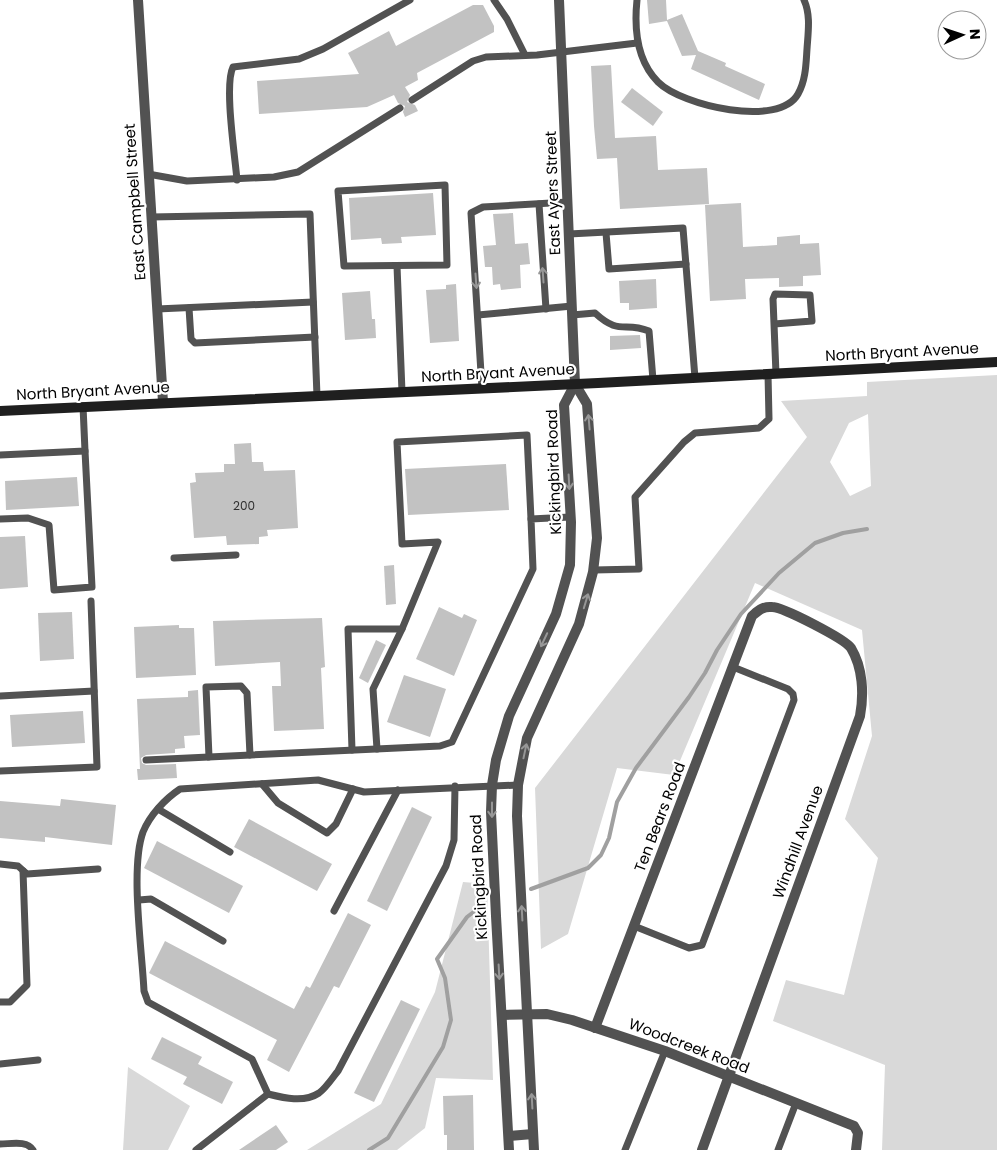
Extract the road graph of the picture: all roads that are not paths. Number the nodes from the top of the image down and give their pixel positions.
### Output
1 (138, 0) edge
2 (410, 0) edge
3 (494, 0) edge
4 (559, 0) edge
5 (637, 0) edge
6 (804, 0) edge
7 (638, 43) junction
8 (562, 52) junction
9 (525, 55) junction
10 (412, 100) dead end
11 (400, 108) dead end
12 (148, 174) junction
13 (238, 180) junction
14 (568, 202) junction
15 (539, 204) junction
16 (151, 218) junction
17 (606, 232) junction
18 (569, 234) junction
19 (686, 264) junction
20 (397, 266) junction
21 (314, 302) junction
22 (188, 308) junction
23 (156, 309) junction
24 (546, 309) junction
25 (572, 310) junction
26 (478, 315) junction
27 (774, 324) junction
28 (315, 337) junction
29 (997, 362) edge
30 (772, 374) junction
31 (695, 378) junction
32 (653, 380) junction
33 (575, 384) junction
34 (482, 389) junction
35 (402, 392) junction
36 (317, 396) junction
37 (163, 402) junction
38 (83, 406) junction
39 (0, 410) edge
40 (85, 451) junction
41 (0, 455) edge
42 (570, 517) junction
43 (0, 519) edge
44 (531, 519) junction
45 (236, 555) dead end
46 (174, 558) dead end
47 (594, 570) junction
48 (91, 600) dead end
49 (752, 616) joint
50 (402, 629) junction
51 (733, 667) junction
52 (94, 691) junction
53 (0, 696) edge
54 (378, 749) junction
55 (352, 750) junction
56 (250, 755) junction
57 (209, 757) junction
58 (146, 760) dead end
59 (0, 771) edge
60 (262, 784) junction
61 (492, 785) junction
62 (518, 785) junction
63 (456, 786) junction
64 (353, 789) junction
65 (398, 790) junction
66 (158, 809) junction
67 (230, 852) dead end
68 (0, 864) edge
69 (98, 869) dead end
70 (23, 871) junction
71 (139, 900) junction
72 (334, 911) dead end
73 (634, 926) junction
74 (223, 941) dead end
75 (0, 1002) edge
76 (527, 1014) junction
77 (502, 1015) junction
78 (595, 1028) junction
79 (665, 1051) junction
80 (38, 1060) dead end
81 (0, 1064) edge
82 (730, 1078) junction
83 (268, 1094) junction
84 (796, 1103) junction
85 (534, 1134) junction
86 (509, 1136) junction
87 (0, 1144) edge
88 (34, 1150) edge
89 (196, 1150) edge
90 (509, 1150) edge
91 (534, 1150) edge
92 (625, 1150) edge
93 (702, 1150) edge
94 (778, 1150) edge
95 (856, 1150) edge

1 - 12 street, East Campbell Street
2 - 13 lane
3 - 9 lane
4 - 8 street, East Ayers Street
5 - 7 lane
6 - 7 lane
7 - 8 lane
8 - 9 lane
8 - 14 street, East Ayers Street
9 - 10 lane
11 - 13 lane
12 - 13 lane
12 - 16 street, East Campbell Street
14 - 15 lane
14 - 18 street, East Ayers Street
24 -> 15 lane
15 -> 26 lane
16 - 21 lane
16 - 23 street, East Campbell Street
17 - 18 lane
17 - 19 lane
17 - 19 lane
18 - 25 street, East Ayers Street
19 - 31 lane
20 - 20 lane
20 - 35 lane
21 - 22 lane
21 - 28 lane
22 - 23 lane
22 - 28 lane
23 - 37 street, East Campbell Street
24 - 25 lane
24 - 26 lane
25 - 32 lane
25 - 33 street, East Ayers Street
26 - 34 lane
27 - 27 lane
27 - 30 lane
28 - 36 lane
29 - 30 main road, North Bryant Avenue
30 - 31 main road, North Bryant Avenue
30 - 47 lane
31 - 32 main road, North Bryant Avenue
32 - 33 main road, North Bryant Avenue
33 - 34 main road, North Bryant Avenue
33 -> 42 street, Kickingbird Road
47 -> 33 street
34 - 35 main road, North Bryant Avenue
35 - 36 main road, North Bryant Avenue
36 - 37 main road, North Bryant Avenue
37 - 38 main road, North Bryant Avenue
38 - 39 main road, North Bryant Avenue
38 - 40 lane
40 - 41 lane
40 - 43 lane
42 - 44 lane
42 -> 61 street, Kickingbird Road
44 - 50 lane
44 - 54 lane
45 - 46 lane
62 -> 47 street
48 - 52 lane
49 - 51 street, Ten Bears Road
49 - 82 street, Windhill Avenue
50 - 54 lane
50 - 55 lane
51 - 73 street, Ten Bears Road
51 - 73 lane
52 - 53 lane
52 - 59 lane
54 - 55 lane
55 - 56 lane
56 - 57 lane
56 - 57 lane
57 - 58 lane
60 - 64 lane
60 - 64 lane
60 - 66 lane
61 - 62 lane
61 - 63 lane
61 -> 77 street, Kickingbird Road
76 -> 62 street
63 - 65 lane
63 - 83 lane
64 - 65 lane
65 - 72 lane
66 - 67 lane
66 - 71 lane
68 - 70 lane
69 - 70 lane
70 - 75 lane
71 - 74 lane
71 - 83 lane
73 - 78 street, Ten Bears Road
76 - 77 street, Woodcreek Road
76 - 78 street, Woodcreek Road
85 -> 76 street
77 - 86 street, Kickingbird Road
78 - 79 street, Woodcreek Road
79 - 82 street, Woodcreek Road
79 - 92 lane
80 - 81 lane
82 - 84 street, Woodcreek Road
82 - 93 street, Windhill Avenue
83 - 89 lane
84 - 94 lane
84 - 95 street, Woodcreek Road
85 - 86 street
85 - 91 street
86 - 90 street, Kickingbird Road
87 - 88 lane

